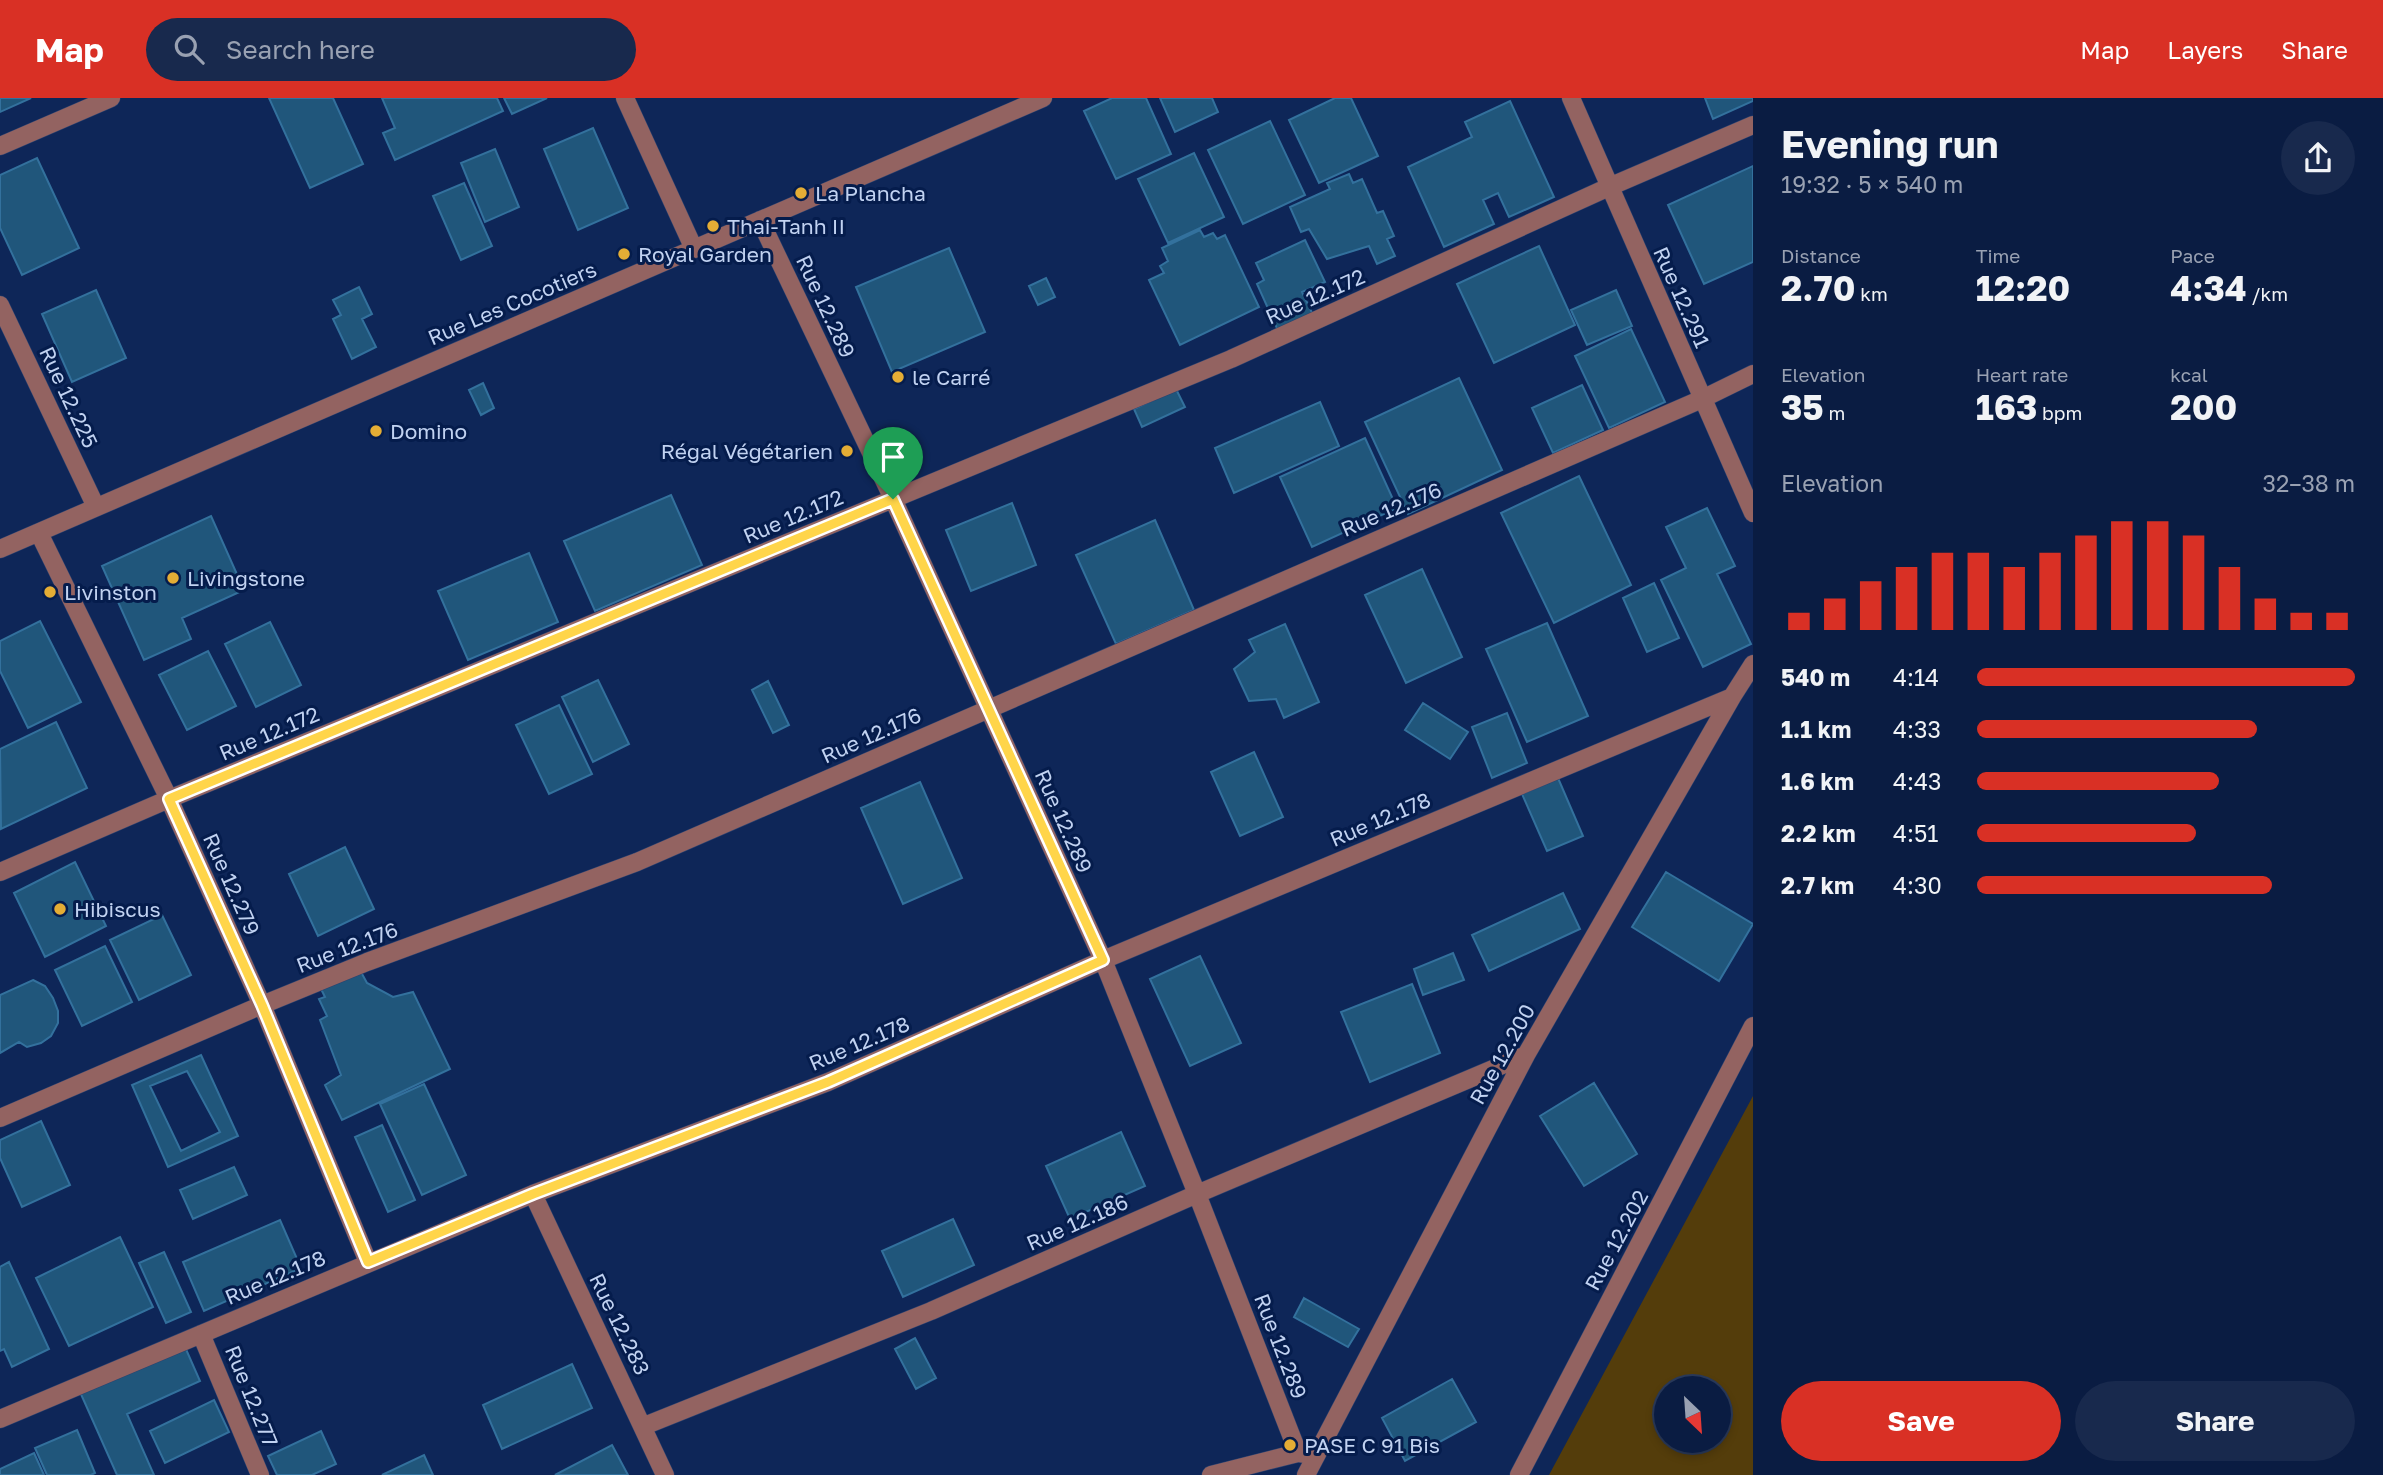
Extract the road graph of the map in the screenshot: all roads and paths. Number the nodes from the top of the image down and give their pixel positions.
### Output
1 (111, 98) edge
2 (625, 98) edge
3 (1043, 98) edge
4 (1571, 98) edge
5 (1753, 125) edge
6 (0, 146) edge
7 (1609, 187) junction
8 (761, 220) junction
9 (694, 249) junction
10 (0, 305) edge
11 (1753, 374) edge
12 (1702, 399) junction
13 (893, 499) junction
14 (96, 508) junction
15 (1753, 513) edge
16 (39, 533) junction
17 (0, 549) edge
18 (1753, 664) edge
19 (1731, 697) junction
20 (988, 709) junction
21 (169, 799) junction
22 (0, 872) edge
23 (1103, 960) junction
24 (262, 1005) junction
25 (1753, 1026) edge
26 (1526, 1055) junction
27 (0, 1118) edge
28 (533, 1194) junction
29 (1197, 1194) junction
30 (368, 1262) junction
31 (201, 1334) junction
32 (0, 1419) edge
33 (644, 1426) junction
34 (1298, 1453) junction
35 (1317, 1454) junction
36 (260, 1475) edge
37 (665, 1475) edge
38 (1211, 1475) edge
39 (1306, 1475) edge
40 (1519, 1475) edge

1 - 6 street
2 - 9 street
3 - 8 street, Rue Les Cocotiers
4 - 7 street, Rue 12.291
5 - 7 street, Rue 12.172
7 - 12 street, Rue 12.291
7 - 13 street, Rue 12.172
8 - 9 street, Rue Les Cocotiers
8 - 13 street, Rue 12.289
9 - 14 street, Rue Les Cocotiers
10 - 14 street, Rue 12.225
11 - 12 street, Rue 12.176
12 - 15 street, Rue 12.291
12 - 20 street, Rue 12.176
13 - 20 street, Rue 12.289
13 - 21 street, Rue 12.172
14 - 16 street, Rue Les Cocotiers
16 - 17 street, Rue Les Cocotiers
16 - 21 street, Rue 12.279
18 - 19 street, Rue 12.200
19 - 23 street, Rue 12.178
19 - 26 street, Rue 12.200
20 - 23 street, Rue 12.289
20 - 24 street, Rue 12.176
21 - 22 street, Rue 12.172
21 - 24 street, Rue 12.279
23 - 28 street, Rue 12.178
23 - 29 street, Rue 12.289
24 - 27 street, Rue 12.176
24 - 30 street, Rue 12.279
25 - 40 street, Rue 12.202
26 - 29 street, Rue 12.186
26 - 35 street, Rue 12.200
28 - 30 street, Rue 12.178
28 - 33 street, Rue 12.283
29 - 33 street, Rue 12.186
29 - 34 street, Rue 12.289
30 - 31 street, Rue 12.178
31 - 32 street, Rue 12.178
31 - 36 street, Rue 12.277
33 - 37 street, Rue 12.283
34 - 35 street
34 - 38 street
35 - 39 street, Rue 12.200

